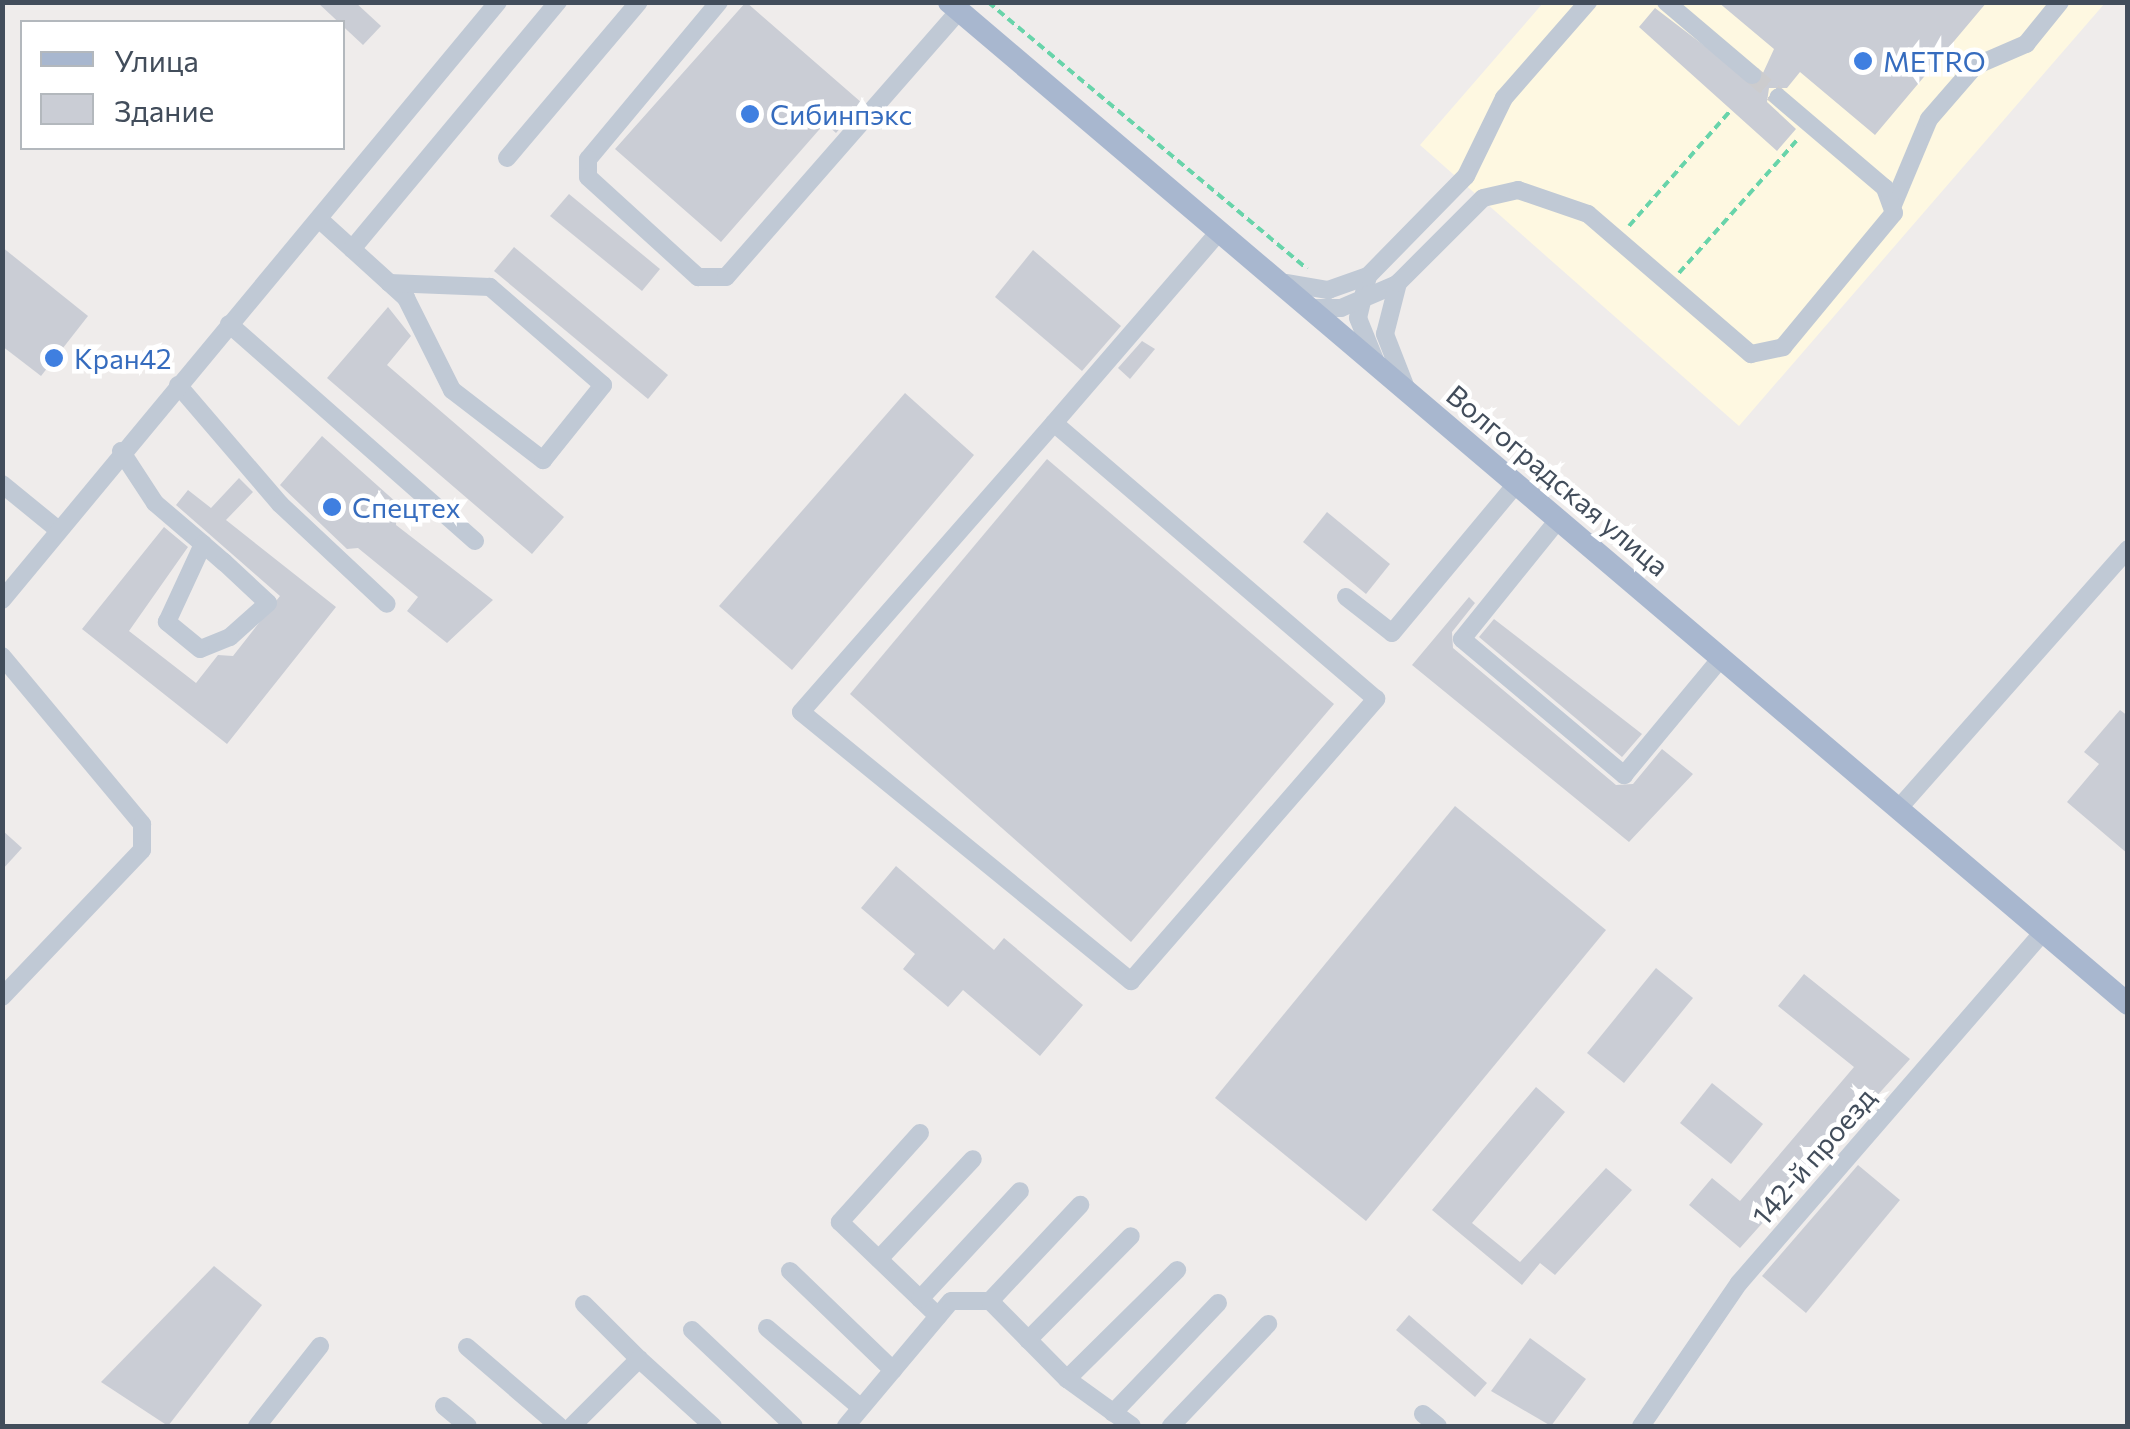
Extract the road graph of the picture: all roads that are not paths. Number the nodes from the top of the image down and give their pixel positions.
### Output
1 (498, 2) edge
2 (558, 2) edge
3 (639, 2) edge
4 (718, 2) edge
5 (1588, 2) edge
6 (1666, 2) edge
7 (2060, 2) edge
8 (954, 7) edge
9 (1752, 75) tunnel mouth
10 (1778, 97) tunnel mouth
11 (508, 158) dead end
12 (1894, 205) junction
13 (318, 219) junction
14 (1219, 232) junction
15 (352, 250) junction
16 (1368, 276) junction
17 (1276, 280) junction
18 (389, 283) junction
19 (1398, 283) junction
20 (1358, 302) junction
21 (1308, 308) junction
22 (229, 324) junction
23 (1384, 372) junction
24 (178, 384) junction
25 (1408, 393) junction
26 (1054, 423) junction
27 (121, 451) junction
28 (2, 484) edge
29 (1516, 484) junction
30 (1558, 520) junction
31 (56, 528) junction
32 (475, 541) dead end
33 (203, 544) junction
34 (2128, 549) edge
35 (1346, 597) dead end
36 (2, 600) edge
37 (387, 604) dead end
38 (2, 656) edge
39 (1721, 658) junction
40 (1898, 809) junction
41 (2043, 932) junction
42 (2, 997) edge
43 (2128, 1004) edge
44 (920, 1133) dead end
45 (973, 1159) dead end
46 (1020, 1191) dead end
47 (1080, 1205) dead end
48 (1131, 1236) dead end
49 (878, 1259) junction
50 (1176, 1270) dead end
51 (790, 1271) dead end
52 (920, 1299) junction
53 (990, 1302) junction
54 (1218, 1303) dead end
55 (584, 1304) dead end
56 (938, 1316) junction
57 (1268, 1324) dead end
58 (767, 1328) dead end
59 (692, 1330) dead end
60 (1028, 1340) junction
61 (320, 1346) dead end
62 (466, 1347) dead end
63 (639, 1358) junction
64 (894, 1370) junction
65 (1067, 1379) junction
66 (444, 1406) dead end
67 (861, 1408) junction
68 (1113, 1413) junction
69 (257, 1426) edge
70 (468, 1426) edge
71 (559, 1426) edge
72 (572, 1426) edge
73 (712, 1426) edge
74 (794, 1426) edge
75 (846, 1426) edge
76 (1132, 1426) edge
77 (1171, 1426) edge
78 (1641, 1426) edge

1 - 13 lane
2 - 15 lane
3 - 11 lane
4 - 8 lane
5 - 16 lane
6 - 9 lane
7 - 12 lane
8 - 14 main road, Волгоградская улица
10 - 12 lane
12 - 19 lane
13 - 15 lane
13 - 22 lane
14 - 17 main road, Волгоградская улица
14 - 26 lane
15 - 18 lane
16 - 17 lane
16 - 20 lane
17 - 21 main road, Волгоградская улица
18 - 18 lane
19 - 20 lane
19 - 25 lane
20 - 21 lane
20 - 23 lane
21 - 23 main road, Волгоградская улица
22 - 24 lane
22 - 32 lane
23 - 25 main road, Волгоградская улица
24 - 27 lane
24 - 37 lane
25 - 29 main road, Волгоградская улица
26 - 26 lane
27 - 31 lane
27 - 33 lane
28 - 31 lane
29 - 30 main road, Волгоградская улица
29 - 35 lane
30 - 39 main road, Волгоградская улица
30 - 39 lane
31 - 36 lane
33 - 33 lane
34 - 40 lane
38 - 42 lane
39 - 40 main road, Волгоградская улица
40 - 41 main road, Волгоградская улица
41 - 43 main road, Волгоградская улица
41 - 78 lane, 142-й проезд
44 - 49 lane
45 - 49 lane
46 - 52 lane
47 - 53 lane
48 - 60 lane
49 - 52 lane
50 - 65 lane
51 - 64 lane
52 - 56 lane
53 - 56 lane
53 - 60 lane
54 - 68 lane
55 - 63 lane
56 - 64 lane
57 - 77 lane
58 - 67 lane
59 - 74 lane
60 - 65 lane
61 - 69 lane
62 - 71 lane
63 - 72 lane
63 - 73 lane
64 - 67 lane
65 - 68 lane
66 - 70 lane
67 - 75 lane
68 - 76 lane

